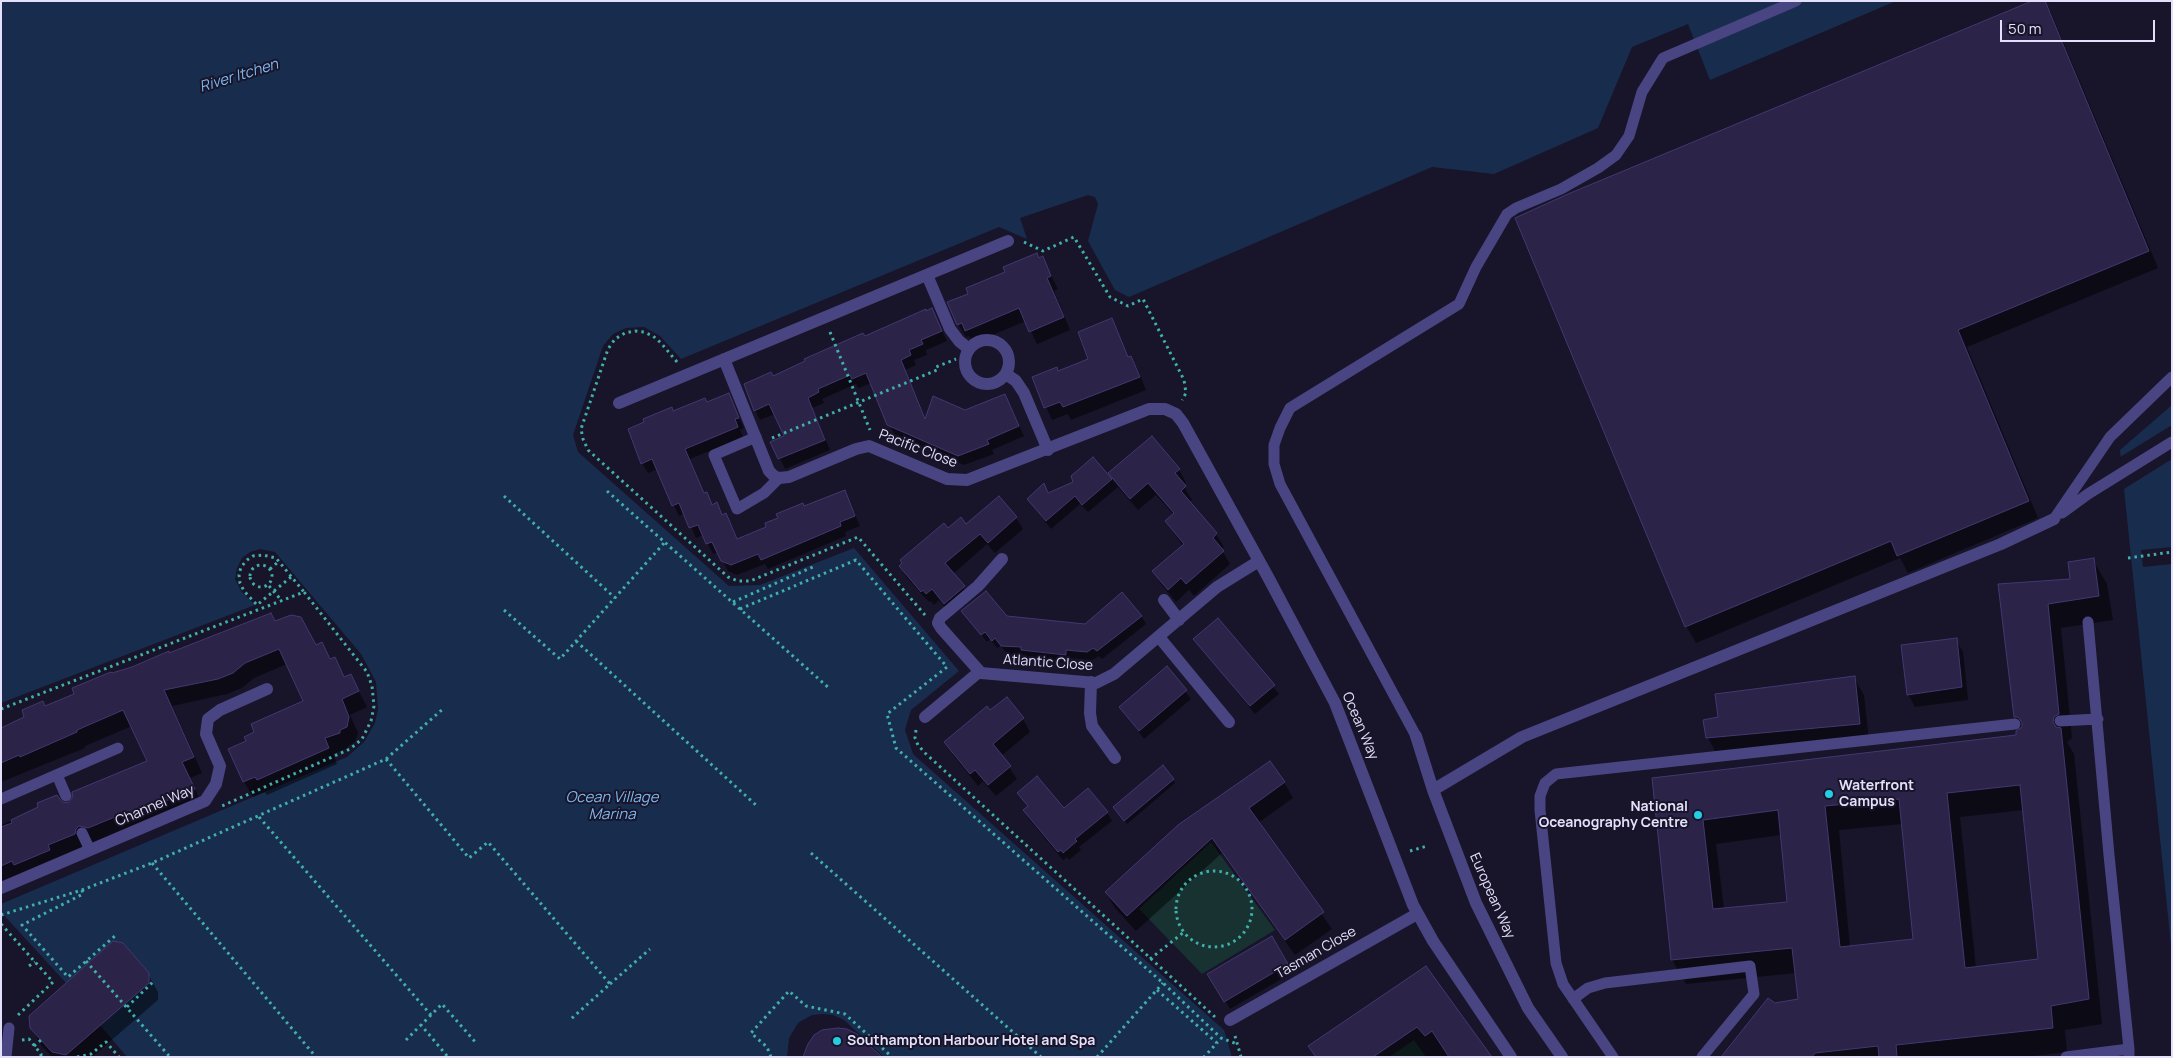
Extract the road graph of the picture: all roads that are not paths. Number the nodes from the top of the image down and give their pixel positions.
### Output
1 (1796, 1) edge
2 (1008, 241) dead end
3 (927, 275) junction
4 (967, 352) junction
5 (724, 359) junction
6 (1006, 374) junction
7 (2172, 377) edge
8 (619, 403) dead end
9 (1171, 411) joint
10 (757, 441) junction
11 (2172, 442) edge
12 (1048, 450) junction
13 (779, 478) junction
14 (2054, 519) junction
15 (1002, 559) dead end
16 (1259, 561) junction
17 (1164, 600) dead end
18 (1179, 620) junction
19 (2088, 622) dead end
20 (1159, 637) junction
21 (979, 672) junction
22 (1091, 682) junction
23 (267, 689) dead end
24 (925, 717) road end
25 (2098, 719) junction
26 (2060, 721) dead end
27 (1229, 722) dead end
28 (2015, 724) dead end
29 (1416, 736) joint
30 (118, 748) dead end
31 (1115, 758) dead end
32 (57, 775) junction
33 (1433, 790) junction
34 (66, 796) dead end
35 (1, 799) edge
36 (82, 833) dead end
37 (90, 850) junction
38 (1, 888) edge
39 (1417, 914) junction
40 (1573, 999) junction
41 (1230, 1020) road end
42 (9, 1028) road end
43 (2129, 1053) edge
44 (6, 1057) edge
45 (1511, 1057) edge
46 (1562, 1057) edge
47 (1613, 1057) edge
48 (1702, 1057) edge
49 (2066, 1057) edge

1 - 29 lane
2 - 3 street
3 - 4 street
3 - 5 street
4 - 6 street
4 - 6 street
5 - 8 street
5 - 10 street
6 - 12 street
7 - 14 lane
9 - 12 street, Pacific Close
9 - 16 street, Ocean Way
10 - 13 street
10 - 13 lane
11 - 14 lane
12 - 13 street, Pacific Close
14 - 33 street
15 - 21 street
16 - 18 street, Atlantic Close
16 - 39 street, Ocean Way
17 - 18 street
18 - 20 street, Atlantic Close
19 - 25 lane
20 - 22 street, Atlantic Close
20 - 27 street
21 - 22 street, Atlantic Close
21 - 24 street
22 - 31 street
23 - 37 street, Channel Way
25 - 26 lane
25 - 43 lane
28 - 40 lane
29 - 33 street, European Way
30 - 32 lane
32 - 34 lane
32 - 35 lane
33 - 46 street, European Way
36 - 37 lane
37 - 38 street, Channel Way
39 - 41 street, Tasman Close
39 - 45 street, Ocean Way
40 - 47 lane
40 - 48 lane
42 - 44 lane
43 - 49 lane

